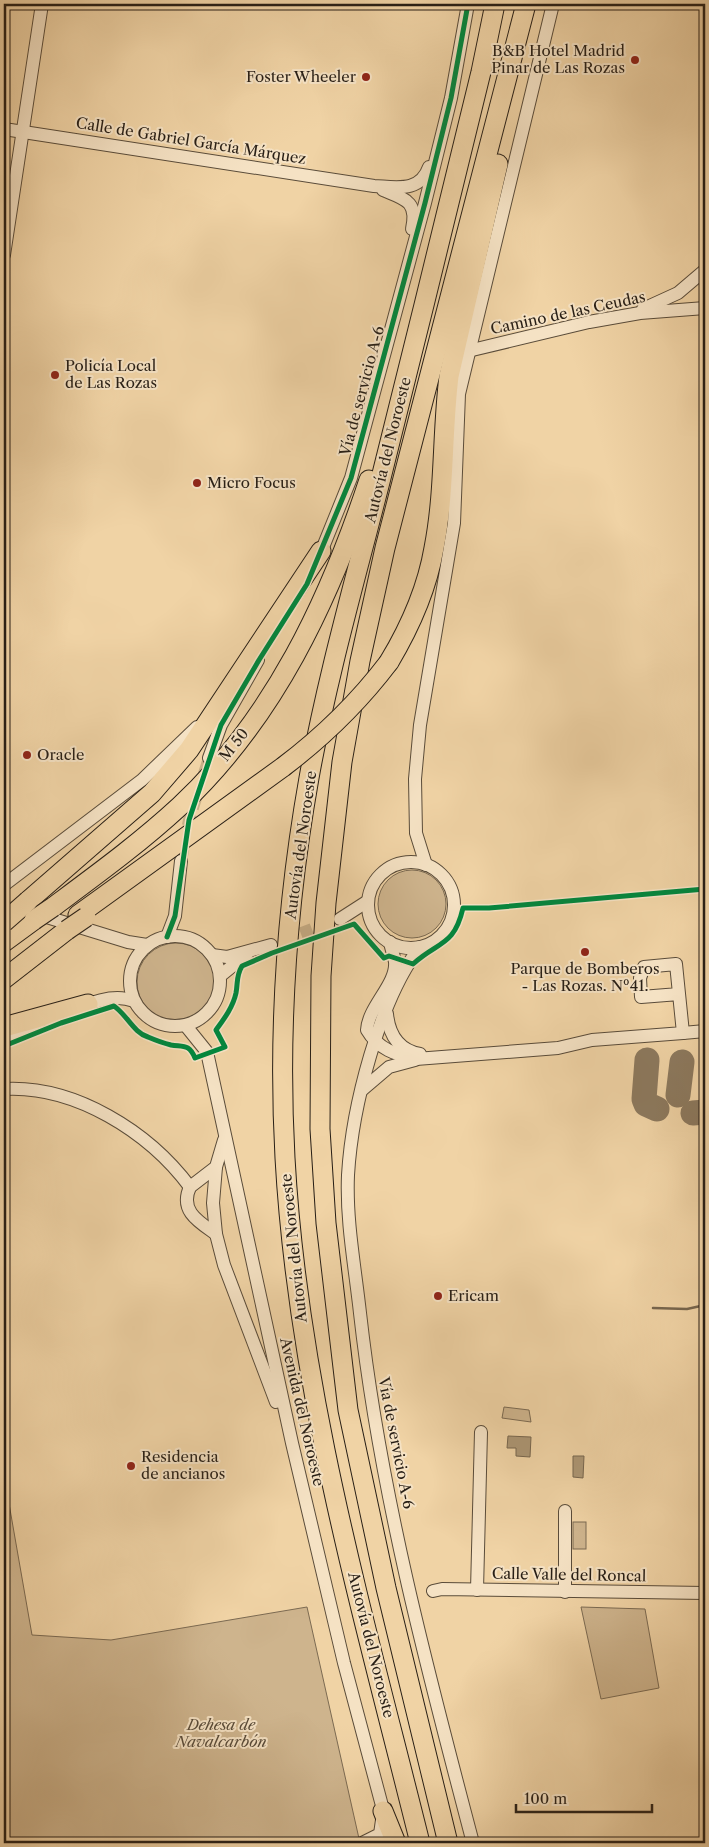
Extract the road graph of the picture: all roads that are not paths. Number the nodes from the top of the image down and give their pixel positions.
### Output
1 (42, 4) edge
2 (468, 4) edge
3 (495, 4) edge
4 (526, 4) edge
5 (537, 4) edge
6 (553, 4) edge
7 (450, 98) junction
8 (4, 129) edge
9 (22, 131) junction
10 (374, 186) junction
11 (439, 244) junction
12 (4, 255) edge
13 (702, 273) edge
14 (705, 308) edge
15 (632, 315) junction
16 (468, 351) junction
17 (385, 353) junction
18 (321, 551) junction
19 (219, 706) junction
20 (209, 758) tunnel mouth
21 (182, 861) tunnel mouth
22 (426, 865) junction
23 (4, 884) edge
24 (368, 902) junction
25 (4, 912) edge
26 (4, 922) edge
27 (372, 922) junction
28 (64, 929) junction
29 (167, 937) junction
30 (4, 942) edge
31 (390, 942) junction
32 (271, 945) tunnel mouth
33 (147, 946) junction
34 (420, 947) junction
35 (249, 952) junction
36 (212, 955) junction
37 (4, 969) edge
38 (220, 976) junction
39 (4, 979) edge
40 (680, 994) dead end
41 (134, 1001) junction
42 (88, 1004) junction
43 (387, 1012) junction
44 (186, 1026) junction
45 (4, 1027) edge
46 (705, 1031) edge
47 (682, 1034) junction
48 (4, 1040) edge
49 (376, 1043) junction
50 (435, 1057) junction
51 (416, 1059) junction
52 (4, 1089) edge
53 (360, 1092) junction
54 (224, 1138) junction
55 (216, 1168) junction
56 (190, 1187) junction
57 (216, 1234) junction
58 (481, 1432) dead end
59 (292, 1443) junction
60 (565, 1511) dead end
61 (477, 1590) junction
62 (433, 1591) dead end
63 (565, 1592) junction
64 (705, 1593) edge
65 (420, 1726) junction
66 (384, 1811) junction
67 (366, 1843) edge
68 (390, 1843) edge
69 (396, 1843) edge
70 (420, 1843) edge
71 (448, 1843) edge
72 (457, 1843) edge
73 (473, 1843) edge

1 - 9 street
2 - 7 street, Vía de servicio A-6
3 - 11 highway, Autovía del Noroeste
4 - 65 highway, Autovía del Noroeste
5 - 28 highway, bridge
6 - 16 street
7 - 10 street, Calle de Gabriel García Márquez
7 - 17 street, Vía de servicio A-6
8 - 9 street, Calle de Gabriel García Márquez
9 - 10 street, Calle de Gabriel García Márquez
9 - 12 street
10 - 17 street, Calle de Gabriel García Márquez
11 - 30 highway, M 50, bridge
11 - 70 highway, Autovía del Noroeste
13 - 15 street
14 - 15 street, Camino de las Ceudas
15 - 16 street, Camino de las Ceudas
16 - 22 street
17 - 18 street, Vía de servicio A-6
18 - 19 highway
18 - 20 street, Vía de servicio A-6
19 - 23 street
19 - 26 highway, bridge
21 - 29 street
22 - 24 street
22 - 34 street
24 - 27 street
24 - 27 street
25 - 33 street
27 - 31 street
28 - 37 highway
28 - 39 highway
29 - 33 street
29 - 36 street
31 - 34 street
31 - 49 street
32 - 35 street
33 - 41 street
34 - 43 street, Vía de servicio A-6
35 - 36 street
35 - 38 street
36 - 38 street
38 - 44 street
40 - 47 street
41 - 42 street
41 - 44 street
42 - 45 highway
42 - 48 street
43 - 49 street, Vía de servicio A-6
43 - 50 street
44 - 54 street, Avenida del Noroeste
46 - 47 street
47 - 50 street
49 - 51 street
49 - 53 street, Vía de servicio A-6
50 - 51 street
51 - 53 street
52 - 56 street
53 - 73 street, Vía de servicio A-6
54 - 55 street
54 - 59 street, Avenida del Noroeste
55 - 56 street
55 - 57 street
56 - 57 street
57 - 59 street
58 - 61 street
59 - 66 street, Avenida del Noroeste
60 - 63 street
61 - 62 street, Calle Valle del Roncal
61 - 63 street, Calle Valle del Roncal
63 - 64 street, Calle Valle del Roncal
65 - 71 highway, Autovía del Noroeste
65 - 72 highway
66 - 67 street
66 - 68 street
66 - 69 highway

